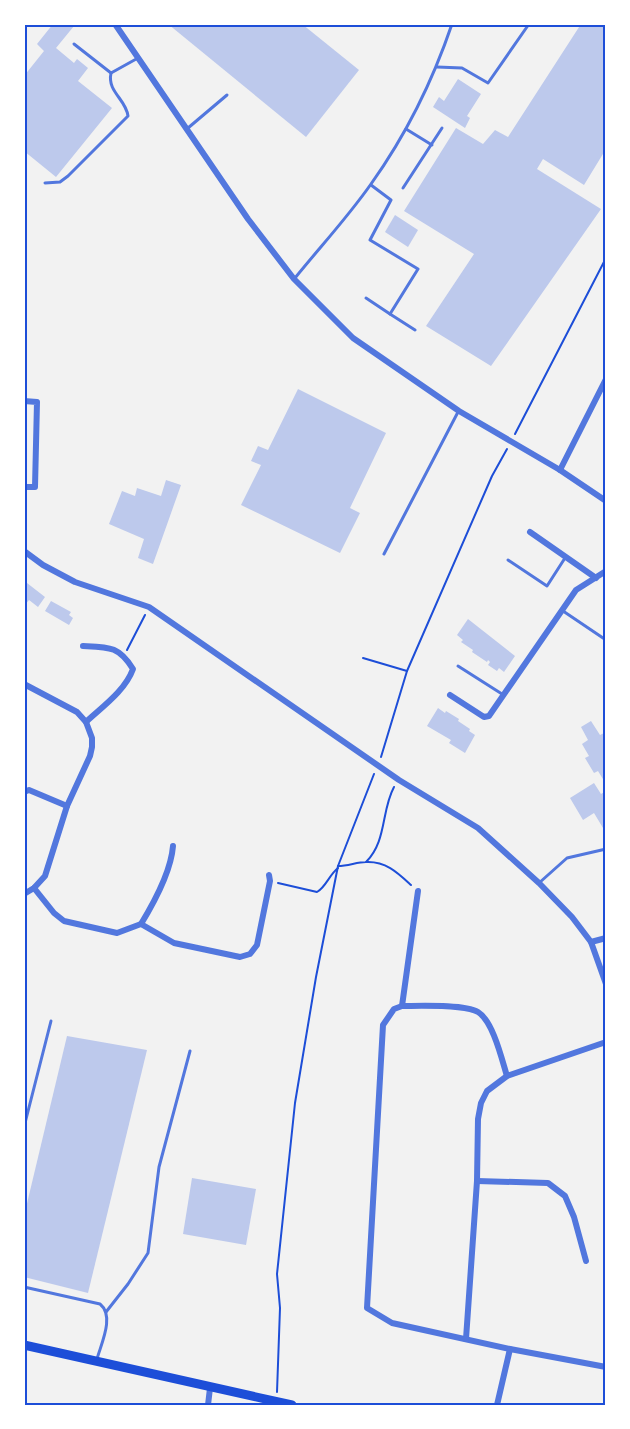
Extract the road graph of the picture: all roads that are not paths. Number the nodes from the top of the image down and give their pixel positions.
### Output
1 (115, 24) edge
2 (452, 24) edge
3 (529, 24) edge
4 (74, 44) dead end
5 (138, 58) junction
6 (437, 67) junction
7 (111, 73) junction
8 (227, 95) dead end
9 (442, 128) dead end
10 (186, 129) junction
11 (406, 129) junction
12 (432, 145) junction
13 (45, 183) dead end
14 (371, 185) junction
15 (403, 188) dead end
16 (294, 279) junction
17 (366, 298) dead end
18 (390, 314) junction
19 (415, 330) dead end
20 (605, 384) edge
21 (24, 401) edge
22 (459, 411) junction
23 (560, 470) junction
24 (24, 487) edge
25 (606, 501) edge
26 (530, 532) dead end
27 (24, 551) edge
28 (384, 554) dead end
29 (566, 557) junction
30 (508, 560) dead end
31 (606, 571) edge
32 (596, 578) junction
33 (562, 610) junction
34 (606, 640) edge
35 (84, 646) dead end
36 (458, 666) dead end
37 (24, 684) edge
38 (450, 695) dead end
39 (504, 695) junction
40 (86, 722) junction
41 (24, 792) edge
42 (68, 806) junction
43 (173, 846) dead end
44 (606, 849) edge
45 (269, 878) road end
46 (539, 883) junction
47 (34, 888) junction
48 (418, 891) road end
49 (24, 894) edge
50 (141, 924) junction
51 (606, 938) edge
52 (591, 942) junction
53 (606, 984) edge
54 (402, 1006) junction
55 (51, 1020) dead end
56 (606, 1042) edge
57 (190, 1051) dead end
58 (507, 1076) junction
59 (24, 1127) edge
60 (477, 1181) junction
61 (586, 1261) dead end
62 (24, 1287) edge
63 (106, 1312) junction
64 (466, 1339) junction
65 (24, 1345) edge
66 (510, 1349) junction
67 (97, 1361) junction
68 (606, 1367) edge
69 (210, 1388) junction
70 (208, 1405) edge
71 (292, 1405) edge
72 (497, 1405) edge

1 - 5 street
2 - 6 lane
3 - 6 lane
4 - 7 lane
5 - 7 lane
5 - 10 street
6 - 11 lane
7 - 13 lane
8 - 10 lane
9 - 12 lane
10 - 16 street
11 - 12 lane
11 - 14 lane
12 - 15 lane
14 - 16 lane
14 - 18 lane
16 - 22 street
17 - 18 lane
18 - 19 lane
20 - 23 street
21 - 24 street
22 - 23 street
22 - 28 lane
23 - 25 street
26 - 29 street
27 - 46 street
29 - 30 lane
29 - 32 street
31 - 32 street
32 - 33 street
33 - 34 lane
33 - 39 street
35 - 40 street
36 - 39 lane
37 - 40 street
38 - 39 street
40 - 42 street
41 - 42 street
42 - 47 street
43 - 50 street
44 - 46 lane
45 - 50 street
46 - 52 street
47 - 49 street
47 - 50 street
48 - 54 street
51 - 52 street
52 - 53 street
54 - 58 street
54 - 64 street
55 - 59 lane
56 - 58 street
57 - 63 lane
58 - 60 street
60 - 61 street
60 - 64 street
62 - 63 lane
63 - 67 lane
64 - 66 street
65 - 67 main road
66 - 68 street
66 - 72 street
67 - 69 main road
69 - 70 street
69 - 71 main road

